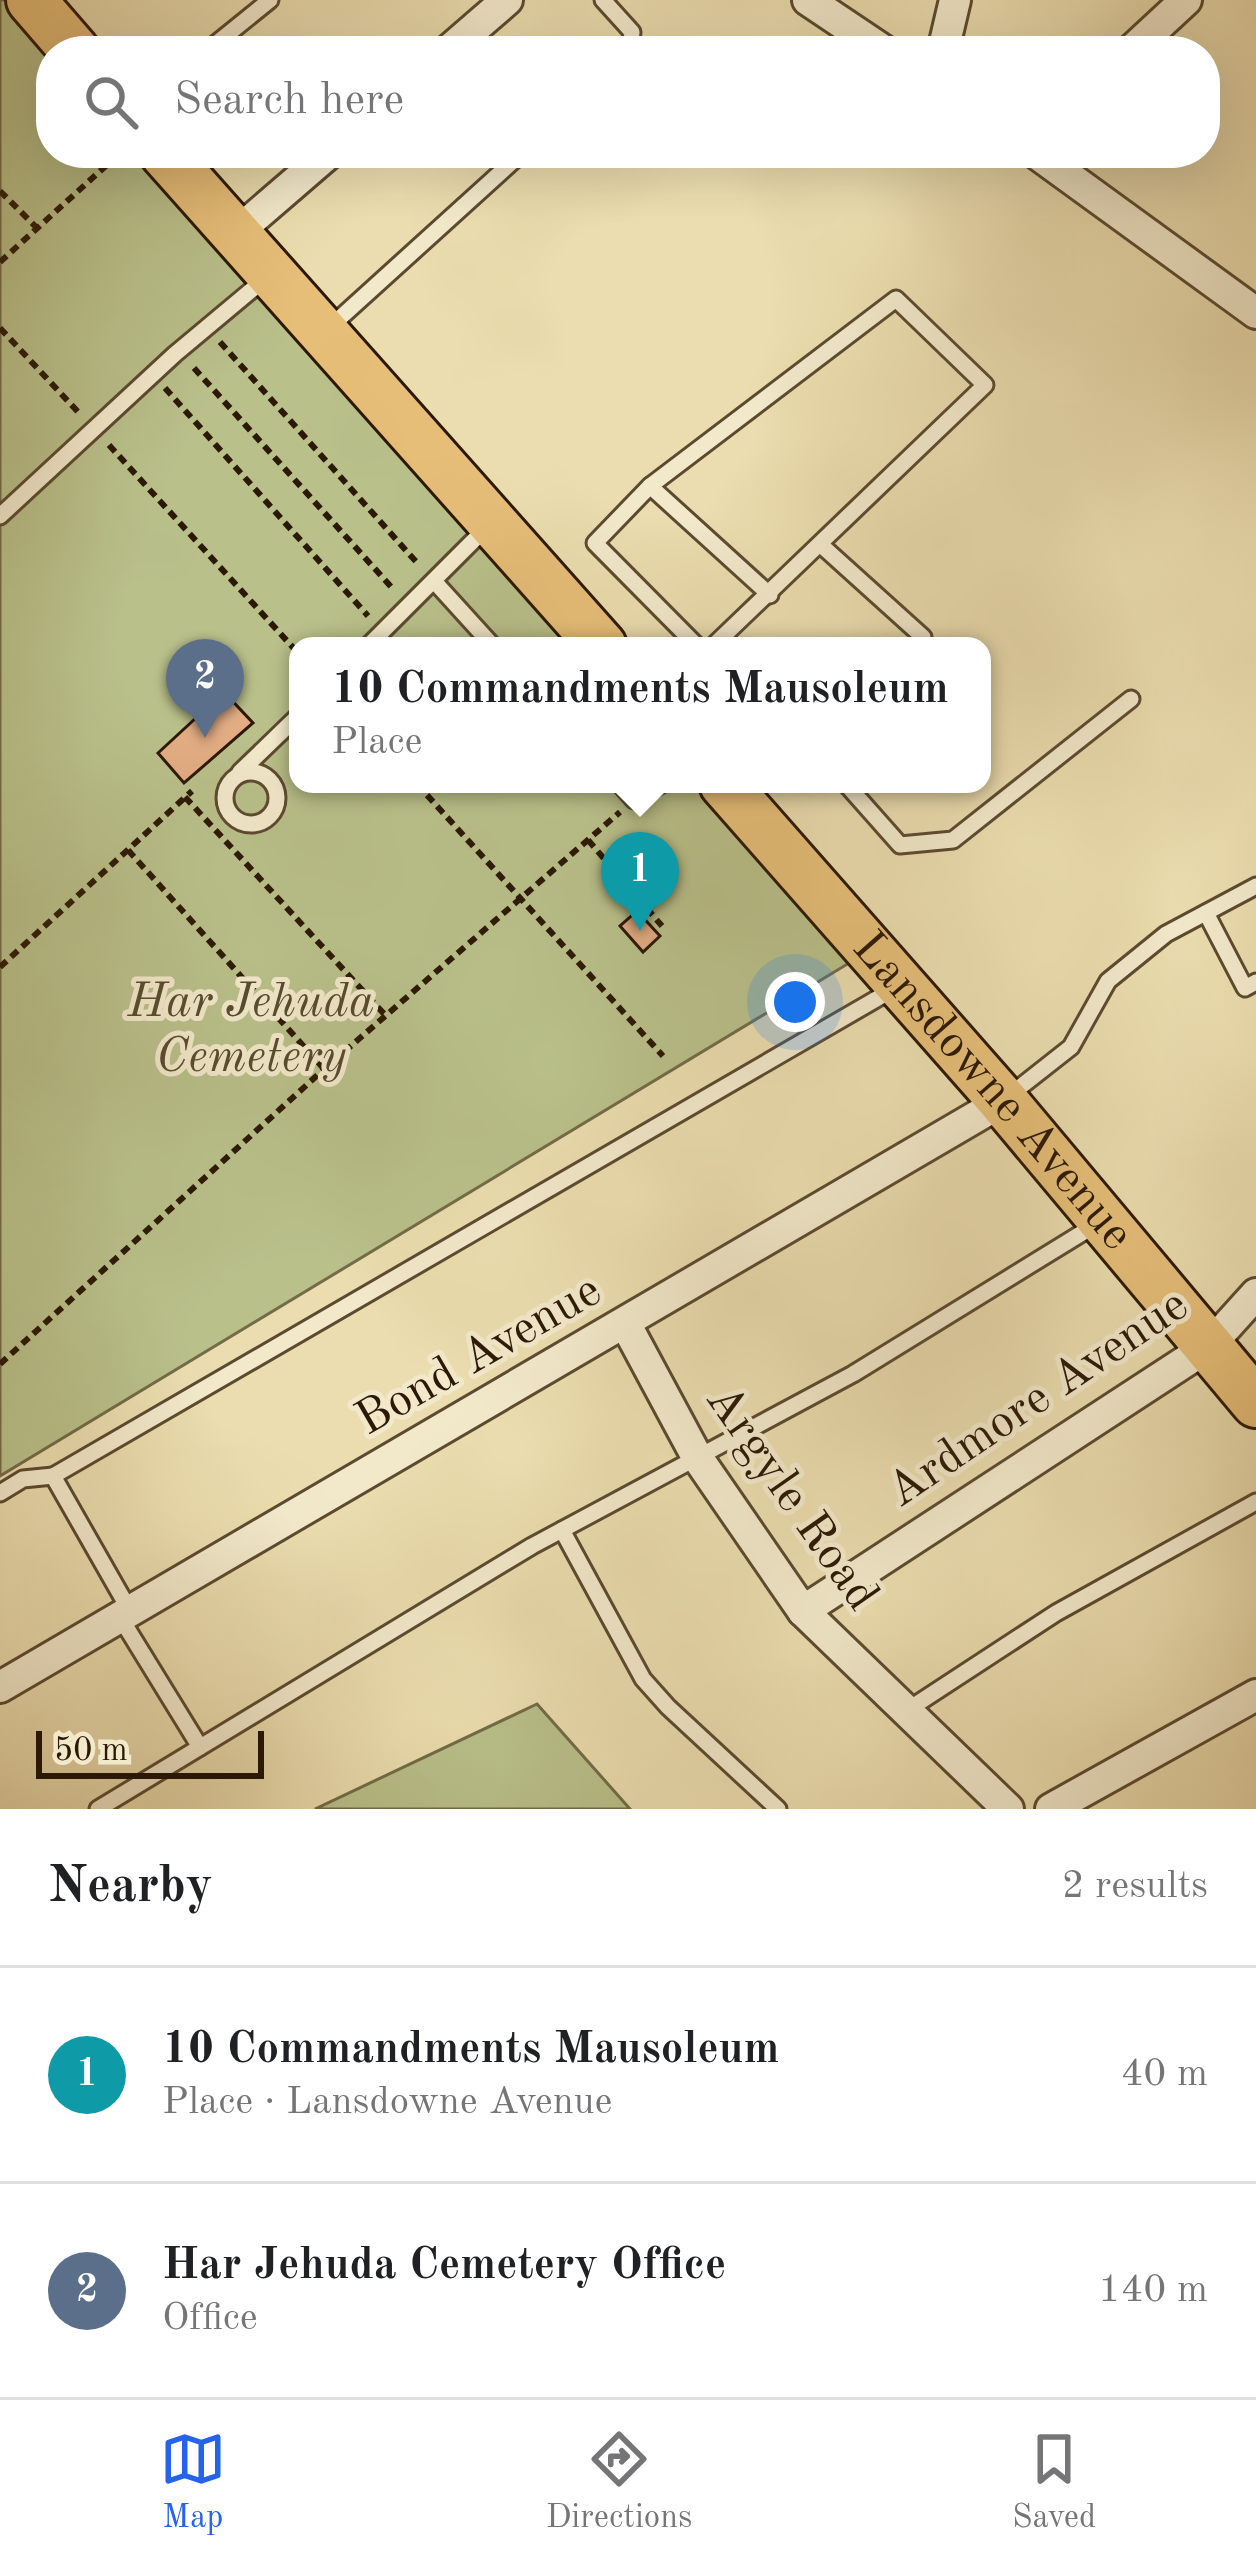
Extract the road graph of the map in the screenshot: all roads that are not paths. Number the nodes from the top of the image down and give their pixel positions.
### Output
1 (270, 0) edge
2 (507, 0) edge
3 (604, 0) edge
4 (808, 0) edge
5 (955, 0) edge
6 (1186, 0) edge
7 (226, 36) edge
8 (465, 36) edge
9 (632, 36) edge
10 (862, 36) edge
11 (947, 36) edge
12 (1147, 36) edge
13 (177, 168) edge
14 (312, 168) edge
15 (506, 168) edge
16 (1062, 168) edge
17 (235, 234) junction
18 (271, 274) junction
19 (1256, 313) edge
20 (324, 334) junction
21 (650, 486) junction
22 (0, 516) edge
23 (492, 522) junction
24 (821, 544) junction
25 (434, 581) junction
26 (770, 595) junction
27 (377, 637) edge
28 (486, 637) edge
29 (594, 637) edge
30 (688, 637) edge
31 (727, 637) edge
32 (923, 637) edge
33 (1131, 699) dead end
34 (289, 725) edge
35 (233, 778) dead end
36 (854, 793) edge
37 (742, 796) edge
38 (1256, 886) edge
39 (1206, 913) junction
40 (1256, 982) edge
41 (899, 986) junction
42 (1003, 1101) junction
43 (1103, 1220) junction
44 (1256, 1294) edge
45 (625, 1323) junction
46 (1209, 1346) junction
47 (1256, 1403) edge
48 (697, 1457) junction
49 (53, 1476) junction
50 (0, 1492) edge
51 (1256, 1502) edge
52 (562, 1530) junction
53 (803, 1611) junction
54 (125, 1614) junction
55 (0, 1687) edge
56 (1256, 1695) edge
57 (907, 1711) junction
58 (200, 1747) junction
59 (98, 1809) edge
60 (778, 1809) edge
61 (1008, 1809) edge
62 (1051, 1809) edge

1 - 7 lane
2 - 8 street
3 - 9 lane
4 - 10 street
5 - 11 street
6 - 12 street
13 - 17 main road
14 - 17 street
15 - 20 lane
16 - 19 street
17 - 18 main road
18 - 20 main road
18 - 22 lane
20 - 23 main road
21 - 24 lane
21 - 26 lane
21 - 30 lane
23 - 25 lane
23 - 29 main road
24 - 26 lane
24 - 32 lane
25 - 27 lane
25 - 28 lane
26 - 31 lane
33 - 36 lane
34 - 35 lane
37 - 41 main road, Lansdowne Avenue
38 - 39 lane
39 - 40 lane
39 - 42 lane
41 - 42 main road, Lansdowne Avenue
41 - 49 lane
42 - 43 main road, Lansdowne Avenue
42 - 45 street, Bond Avenue
43 - 46 main road, Lansdowne Avenue
43 - 48 lane
44 - 46 street, Ardmore Avenue
45 - 48 street, Argyle Road
45 - 54 street, Bond Avenue
46 - 47 main road, Lansdowne Avenue
46 - 53 street, Ardmore Avenue
48 - 52 lane
48 - 53 street, Argyle Road
49 - 50 lane
49 - 54 lane
51 - 57 lane
52 - 58 lane
52 - 60 lane
53 - 57 street, Argyle Road
54 - 55 street, Bond Avenue
54 - 58 lane
56 - 62 street
57 - 61 street, Argyle Road
58 - 59 lane

